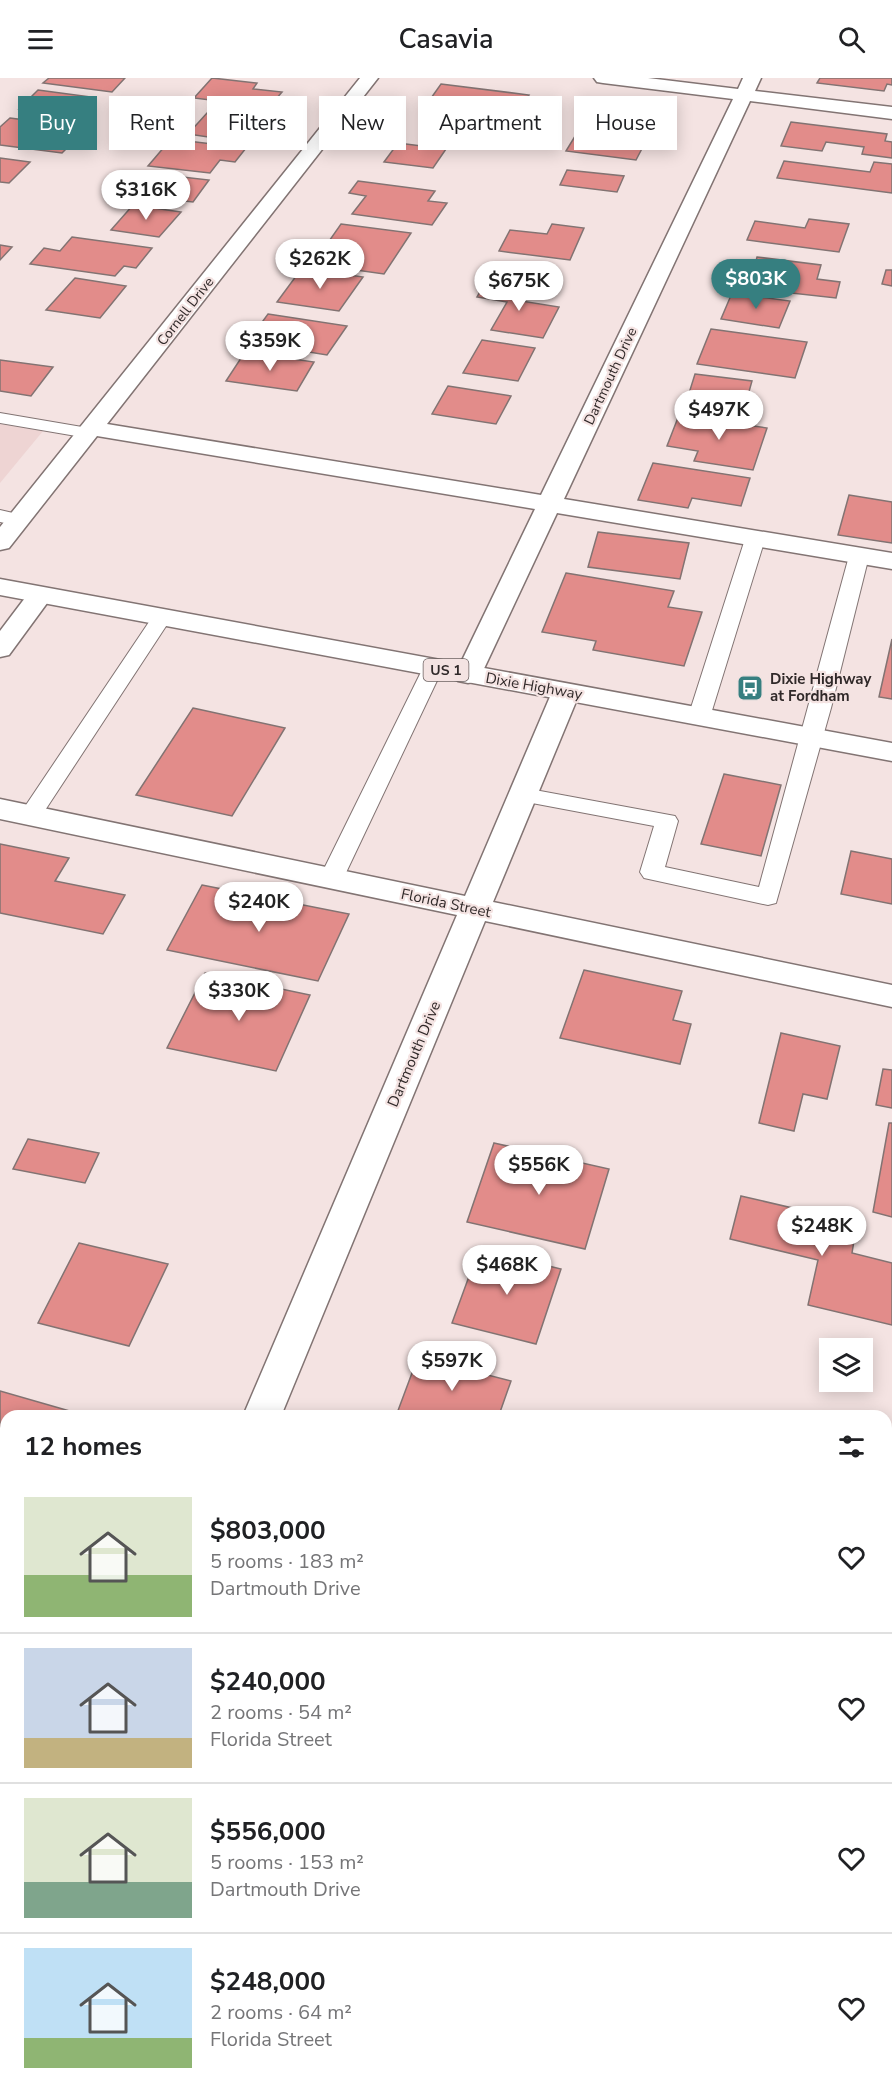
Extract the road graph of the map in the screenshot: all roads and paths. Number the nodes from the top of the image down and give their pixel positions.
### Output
1 (369, 78) edge
2 (603, 78) edge
3 (748, 87) edge
4 (892, 113) edge
5 (0, 418) edge
6 (90, 431) junction
7 (549, 504) junction
8 (10, 518) edge
9 (755, 539) junction
10 (0, 543) edge
11 (859, 556) junction
12 (892, 561) edge
13 (0, 587) edge
14 (40, 595) junction
15 (162, 618) junction
16 (0, 649) edge
17 (433, 668) junction
18 (468, 675) junction
19 (566, 692) junction
20 (699, 717) junction
21 (812, 737) junction
22 (892, 752) edge
23 (524, 795) junction
24 (0, 809) edge
25 (30, 816) junction
26 (331, 879) junction
27 (476, 909) junction
28 (892, 996) edge
29 (265, 1410) edge

1 - 6 street, Cornell Drive
2 - 3 street
3 - 4 street
3 - 7 street, Dartmouth Drive
5 - 6 lane
6 - 7 street
6 - 8 street, Cornell Drive
7 - 9 street
7 - 18 street, Dartmouth Drive
8 - 10 street, Cornell Drive
9 - 11 street
9 - 20 lane
11 - 12 street
11 - 21 lane
13 - 14 street, Dixie Highway / US 1
14 - 15 street, Dixie Highway / US 1
14 - 16 street
15 - 17 street, Dixie Highway / US 1
15 - 25 lane
17 - 18 street, Dixie Highway / US 1
17 - 26 lane
18 - 19 street, Dixie Highway / US 1
19 - 20 street, Dixie Highway / US 1
19 - 23 street, Dartmouth Drive
20 - 21 street, Dixie Highway / US 1
21 - 22 street, Dixie Highway / US 1
21 - 23 lane
23 - 27 street, Dartmouth Drive
24 - 25 street, Florida Street
25 - 26 street, Florida Street
26 - 27 street, Florida Street
27 - 28 street, Florida Street
27 - 29 street, Dartmouth Drive

